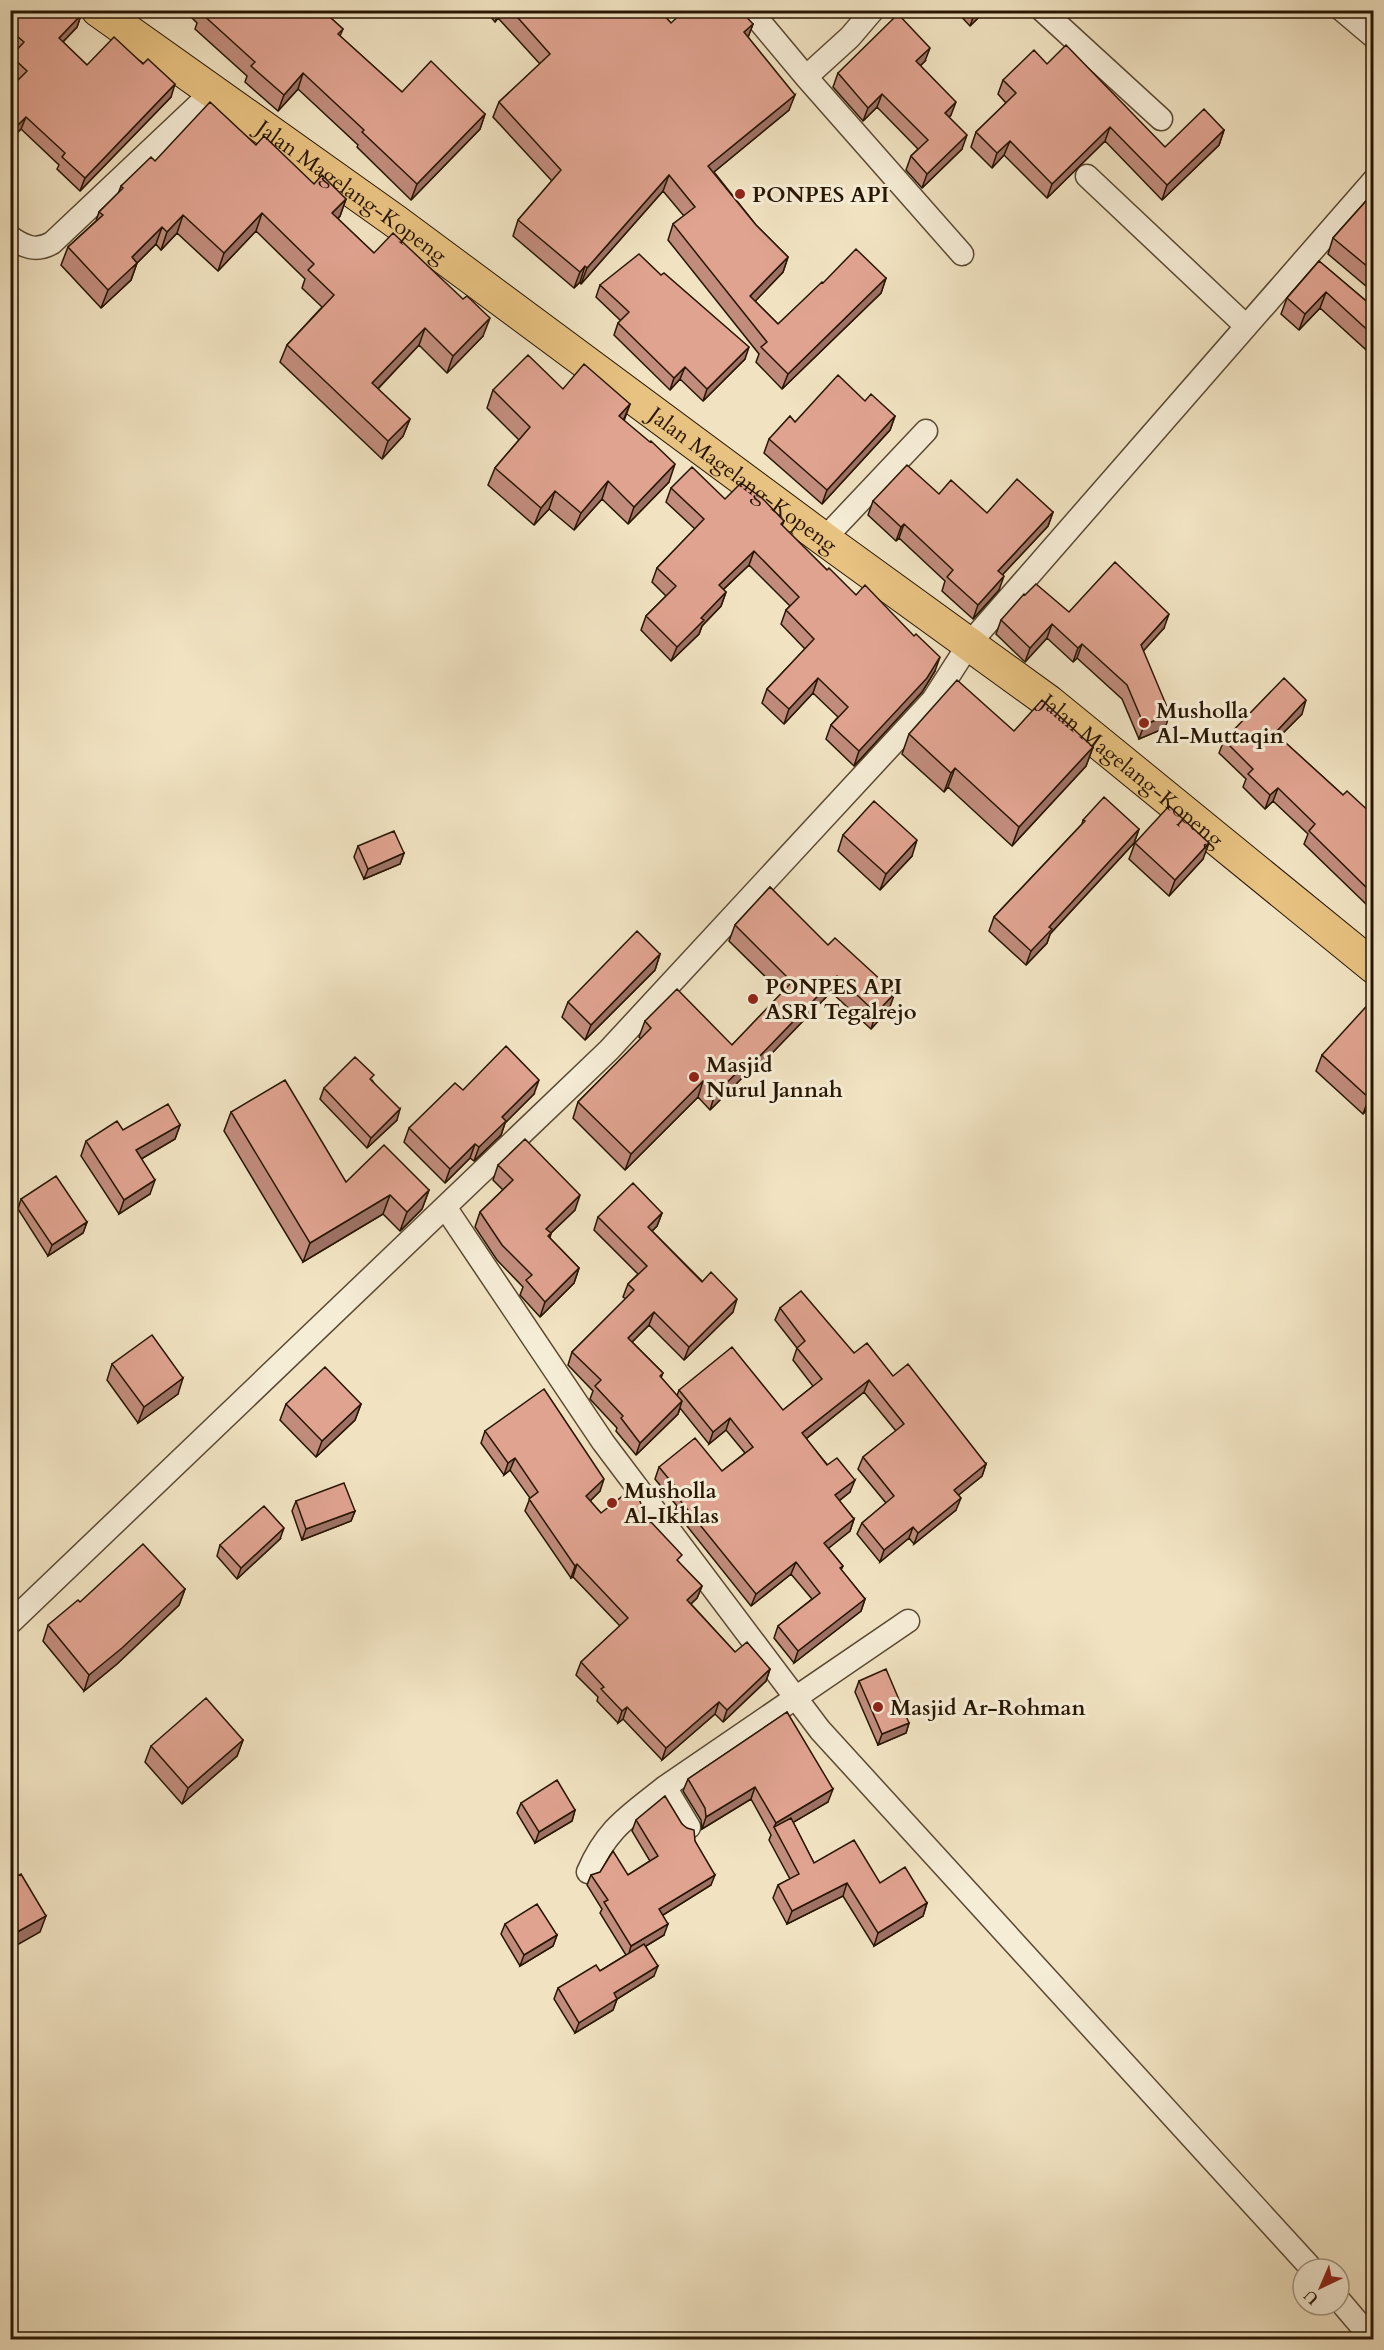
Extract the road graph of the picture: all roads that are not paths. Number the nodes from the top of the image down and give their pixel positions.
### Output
1 (98, 10) edge
2 (750, 10) edge
3 (873, 10) edge
4 (1042, 10) edge
5 (1342, 10) edge
6 (1374, 37) edge
7 (806, 77) junction
8 (212, 92) junction
9 (1161, 119) dead end
10 (1087, 176) dead end
11 (1374, 180) edge
12 (10, 237) edge
13 (962, 254) dead end
14 (1246, 326) junction
15 (926, 431) dead end
16 (824, 539) junction
17 (969, 644) junction
18 (1374, 967) edge
19 (445, 1207) junction
20 (908, 1621) dead end
21 (10, 1623) edge
22 (795, 1698) junction
23 (665, 1787) junction
24 (689, 1827) edge
25 (588, 1872) dead end
26 (1301, 2257) edge
27 (1351, 2314) edge
28 (1373, 2340) edge

1 - 8 main road, Jalan Magelang-Kopeng
2 - 7 street
3 - 7 street
4 - 9 street
5 - 6 street
7 - 13 street
8 - 12 street
8 - 16 main road, Jalan Magelang-Kopeng
10 - 14 street
11 - 14 street
14 - 17 street
15 - 16 street
16 - 17 main road, Jalan Magelang-Kopeng
17 - 18 main road, Jalan Magelang-Kopeng
17 - 19 street
19 - 21 street
19 - 22 street
20 - 22 street
22 - 23 street
22 - 26 street
23 - 24 street
23 - 25 street
27 - 28 street

